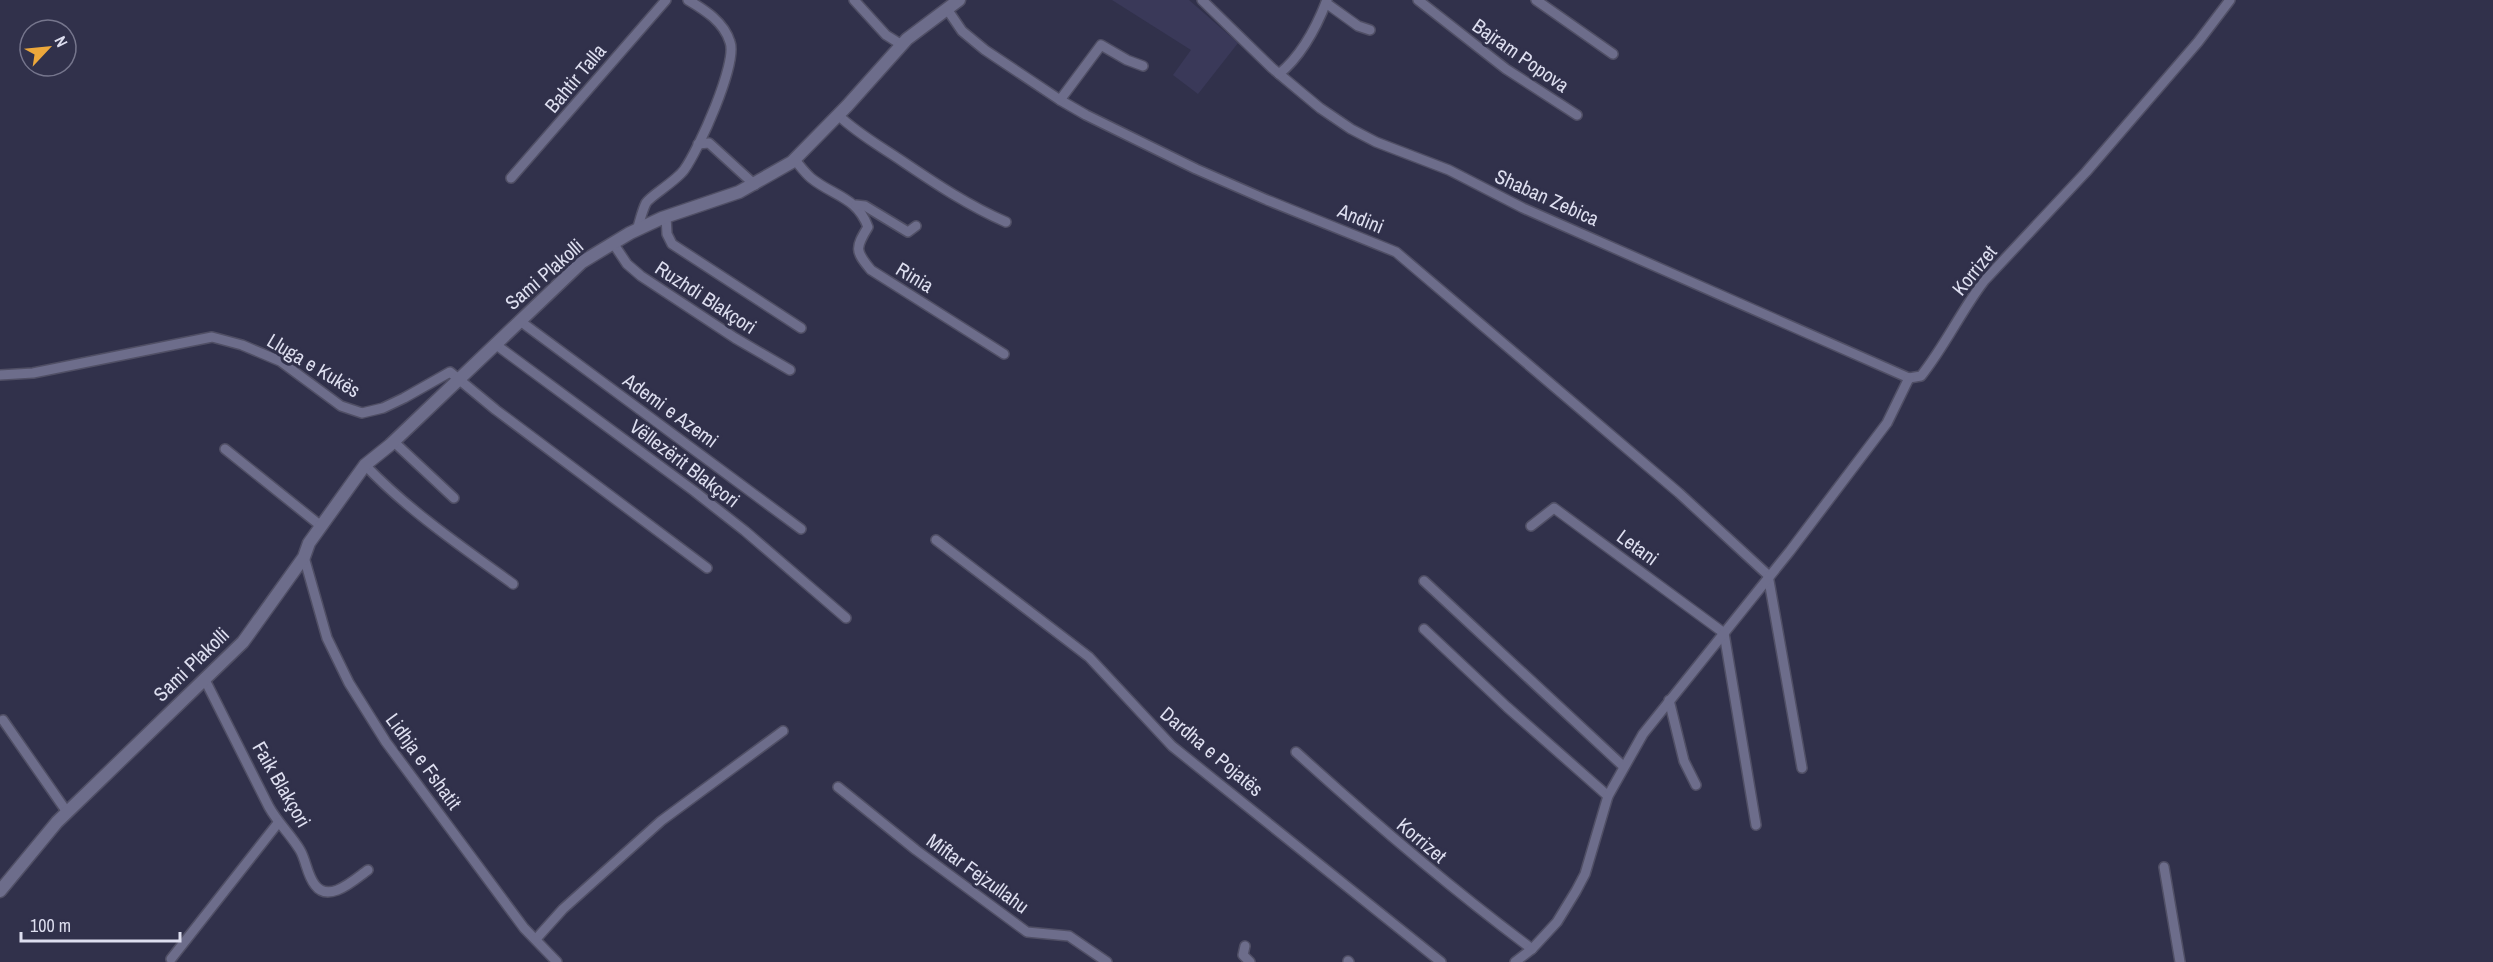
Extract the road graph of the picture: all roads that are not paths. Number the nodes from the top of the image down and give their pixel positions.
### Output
1 (666, 0) edge
2 (688, 0) edge
3 (854, 0) edge
4 (959, 0) edge
5 (1418, 0) edge
6 (1536, 0) edge
7 (2230, 0) edge
8 (1208, 1) edge
9 (1327, 1) edge
10 (947, 9) junction
11 (1370, 30) dead end
12 (902, 45) junction
13 (1613, 54) dead end
14 (1143, 66) dead end
15 (1279, 74) junction
16 (1060, 100) junction
17 (838, 115) junction
18 (1577, 115) dead end
19 (698, 144) junction
20 (795, 160) junction
21 (511, 178) dead end
22 (755, 185) junction
23 (856, 205) junction
24 (666, 216) junction
25 (1006, 222) dead end
26 (916, 226) dead end
27 (637, 230) junction
28 (613, 243) junction
29 (520, 321) junction
30 (801, 328) dead end
31 (495, 344) junction
32 (1004, 354) dead end
33 (790, 370) dead end
34 (0, 375) edge
35 (1909, 378) junction
36 (459, 379) junction
37 (394, 442) junction
38 (225, 449) dead end
39 (365, 465) junction
40 (454, 498) dead end
41 (321, 526) junction
42 (1531, 526) dead end
43 (801, 529) dead end
44 (936, 540) dead end
45 (304, 557) junction
46 (707, 568) dead end
47 (1768, 575) junction
48 (1424, 581) dead end
49 (513, 584) dead end
50 (846, 618) dead end
51 (1424, 629) dead end
52 (1724, 633) junction
53 (204, 678) junction
54 (1669, 700) junction
55 (3, 720) dead end
56 (783, 731) dead end
57 (1296, 752) dead end
58 (1623, 766) junction
59 (1802, 768) dead end
60 (1696, 784) dead end
61 (838, 787) dead end
62 (1608, 796) junction
63 (67, 812) junction
64 (278, 823) junction
65 (1756, 825) dead end
66 (2164, 867) dead end
67 (368, 870) dead end
68 (0, 891) edge
69 (536, 939) junction
70 (1245, 946) dead end
71 (1532, 949) junction
72 (171, 959) dead end
73 (557, 962) edge
74 (1107, 962) edge
75 (1250, 962) edge
76 (1441, 962) edge
77 (1515, 962) edge
78 (2180, 962) edge

1 - 21 street, Bahtir Talla
2 - 19 street
3 - 12 street
4 - 10 street, Sami Plakolli
5 - 18 street, Bajram Popova
6 - 13 street
7 - 35 street, Korrizet
8 - 15 street, Shaban Zebica
9 - 11 street
9 - 15 street
10 - 12 street, Sami Plakolli
10 - 16 street, Andini
12 - 17 street, Sami Plakolli
14 - 16 street
15 - 35 street, Shaban Zebica
16 - 47 street, Andini
17 - 20 street, Sami Plakolli
17 - 25 street
19 - 22 street
19 - 27 street
20 - 22 street, Sami Plakolli
20 - 23 street, Rinia
22 - 24 street, Sami Plakolli
23 - 26 street, Rinia
23 - 32 street, Rinia
24 - 27 street, Sami Plakolli
24 - 30 street
27 - 28 street, Sami Plakolli
28 - 29 street, Sami Plakolli
28 - 33 street, Ruzhdi Blakçori
29 - 31 street, Sami Plakolli
29 - 43 street, Ademi e Azemi
31 - 36 street, Sami Plakolli
31 - 50 street, Vëllezërit Blakçori
34 - 36 street, Lluga e Kukës
35 - 47 street, Korrizet
36 - 37 street, Sami Plakolli
36 - 46 street
37 - 39 street, Sami Plakolli
37 - 40 street
38 - 41 street
39 - 41 street, Sami Plakolli
39 - 49 street
41 - 45 street, Sami Plakolli
42 - 52 street, Letani
44 - 76 street, Dardha e Pojatës
45 - 53 street, Sami Plakolli
45 - 69 street, Lidhja e Fshatit
47 - 52 street, Korrizet
47 - 59 street
48 - 58 street
51 - 62 street
52 - 54 street, Korrizet
52 - 65 street
53 - 63 street, Sami Plakolli
53 - 64 street, Faik Blakçori
54 - 58 street, Korrizet
54 - 60 street
55 - 63 street
56 - 69 street
57 - 71 street, Korrizet
58 - 62 street, Korrizet
61 - 74 street, Miftar Fejzullahu
62 - 71 street, Korrizet
63 - 68 street, Sami Plakolli
64 - 67 street, Faik Blakçori
64 - 72 street
66 - 78 street
69 - 73 street, Lidhja e Fshatit
70 - 75 street
71 - 77 street, Korrizet

